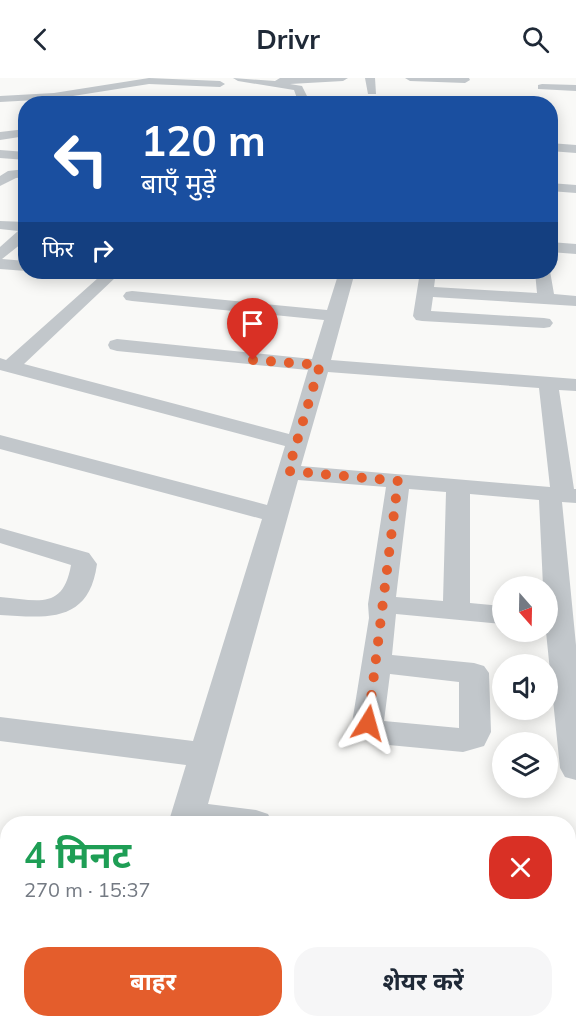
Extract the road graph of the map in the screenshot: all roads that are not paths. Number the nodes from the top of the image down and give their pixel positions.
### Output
1 (89, 78) edge
2 (101, 78) edge
3 (163, 78) edge
4 (238, 78) edge
5 (315, 78) edge
6 (343, 78) edge
7 (370, 78) edge
8 (410, 78) edge
9 (258, 81) junction
10 (280, 81) edge
11 (146, 82) junction
12 (130, 84) junction
13 (220, 84) dead end
14 (353, 87) dead end
15 (542, 87) edge
16 (298, 88) junction
17 (576, 88) edge
18 (461, 90) edge
19 (372, 92) dead end
20 (54, 96) edge
21 (130, 96) edge
22 (250, 96) edge
23 (301, 96) edge
24 (18, 98) edge
25 (0, 99) edge
26 (0, 110) edge
27 (18, 118) edge
28 (18, 125) edge
29 (0, 136) edge
30 (558, 148) edge
31 (576, 149) edge
32 (1, 154) edge
33 (18, 155) edge
34 (18, 174) edge
35 (0, 182) edge
36 (558, 188) edge
37 (576, 189) edge
38 (0, 225) edge
39 (18, 226) edge
40 (18, 239) edge
41 (558, 248) edge
42 (576, 249) edge
43 (0, 255) edge
44 (0, 264) edge
45 (18, 265) edge
46 (106, 279) edge
47 (345, 279) edge
48 (427, 279) edge
49 (543, 279) edge
50 (425, 291) junction
51 (132, 296) dead end
52 (544, 299) junction
53 (576, 302) edge
54 (334, 315) junction
55 (117, 345) dead end
56 (5, 365) edge
57 (320, 365) junction
58 (548, 383) junction
59 (576, 385) edge
60 (0, 442) edge
61 (297, 443) junction
62 (288, 471) junction
63 (398, 481) junction
64 (458, 486) junction
65 (563, 495) edge
66 (277, 515) junction
67 (0, 535) edge
68 (382, 604) junction
69 (0, 606) edge
70 (456, 610) junction
71 (492, 614) edge
72 (561, 621) edge
73 (376, 663) dead end
74 (0, 729) edge
75 (206, 755) junction
76 (576, 768) edge
77 (187, 816) edge

1 - 2 street
3 - 11 street
4 - 9 street
5 - 6 street
5 - 10 street
7 - 19 street
8 - 18 street
9 - 10 street
9 - 22 street
10 - 16 street
11 - 12 street
11 - 13 street
12 - 20 street
12 - 21 street
14 - 16 street
15 - 17 street
16 - 23 street
24 - 25 street
26 - 27 street
28 - 29 street
30 - 31 street
32 - 33 street
34 - 35 street
36 - 37 street
38 - 39 street
40 - 43 street
41 - 42 street
44 - 45 street
46 - 56 street
47 - 54 street
48 - 50 street
49 - 52 street
50 - 52 street
50 - 52 street
51 - 54 street
52 - 53 street
54 - 57 street
55 - 57 street
56 - 61 street
57 - 58 street
57 - 61 street
58 - 59 street
58 - 65 street
60 - 66 street
61 - 62 street
62 - 63 street
62 - 66 street
63 - 64 street
63 - 68 street
64 - 65 street
64 - 70 street
65 - 72 street
66 - 75 street
67 - 69 street
68 - 70 street
68 - 73 street
70 - 71 street
72 - 76 street
74 - 75 street
75 - 77 street

